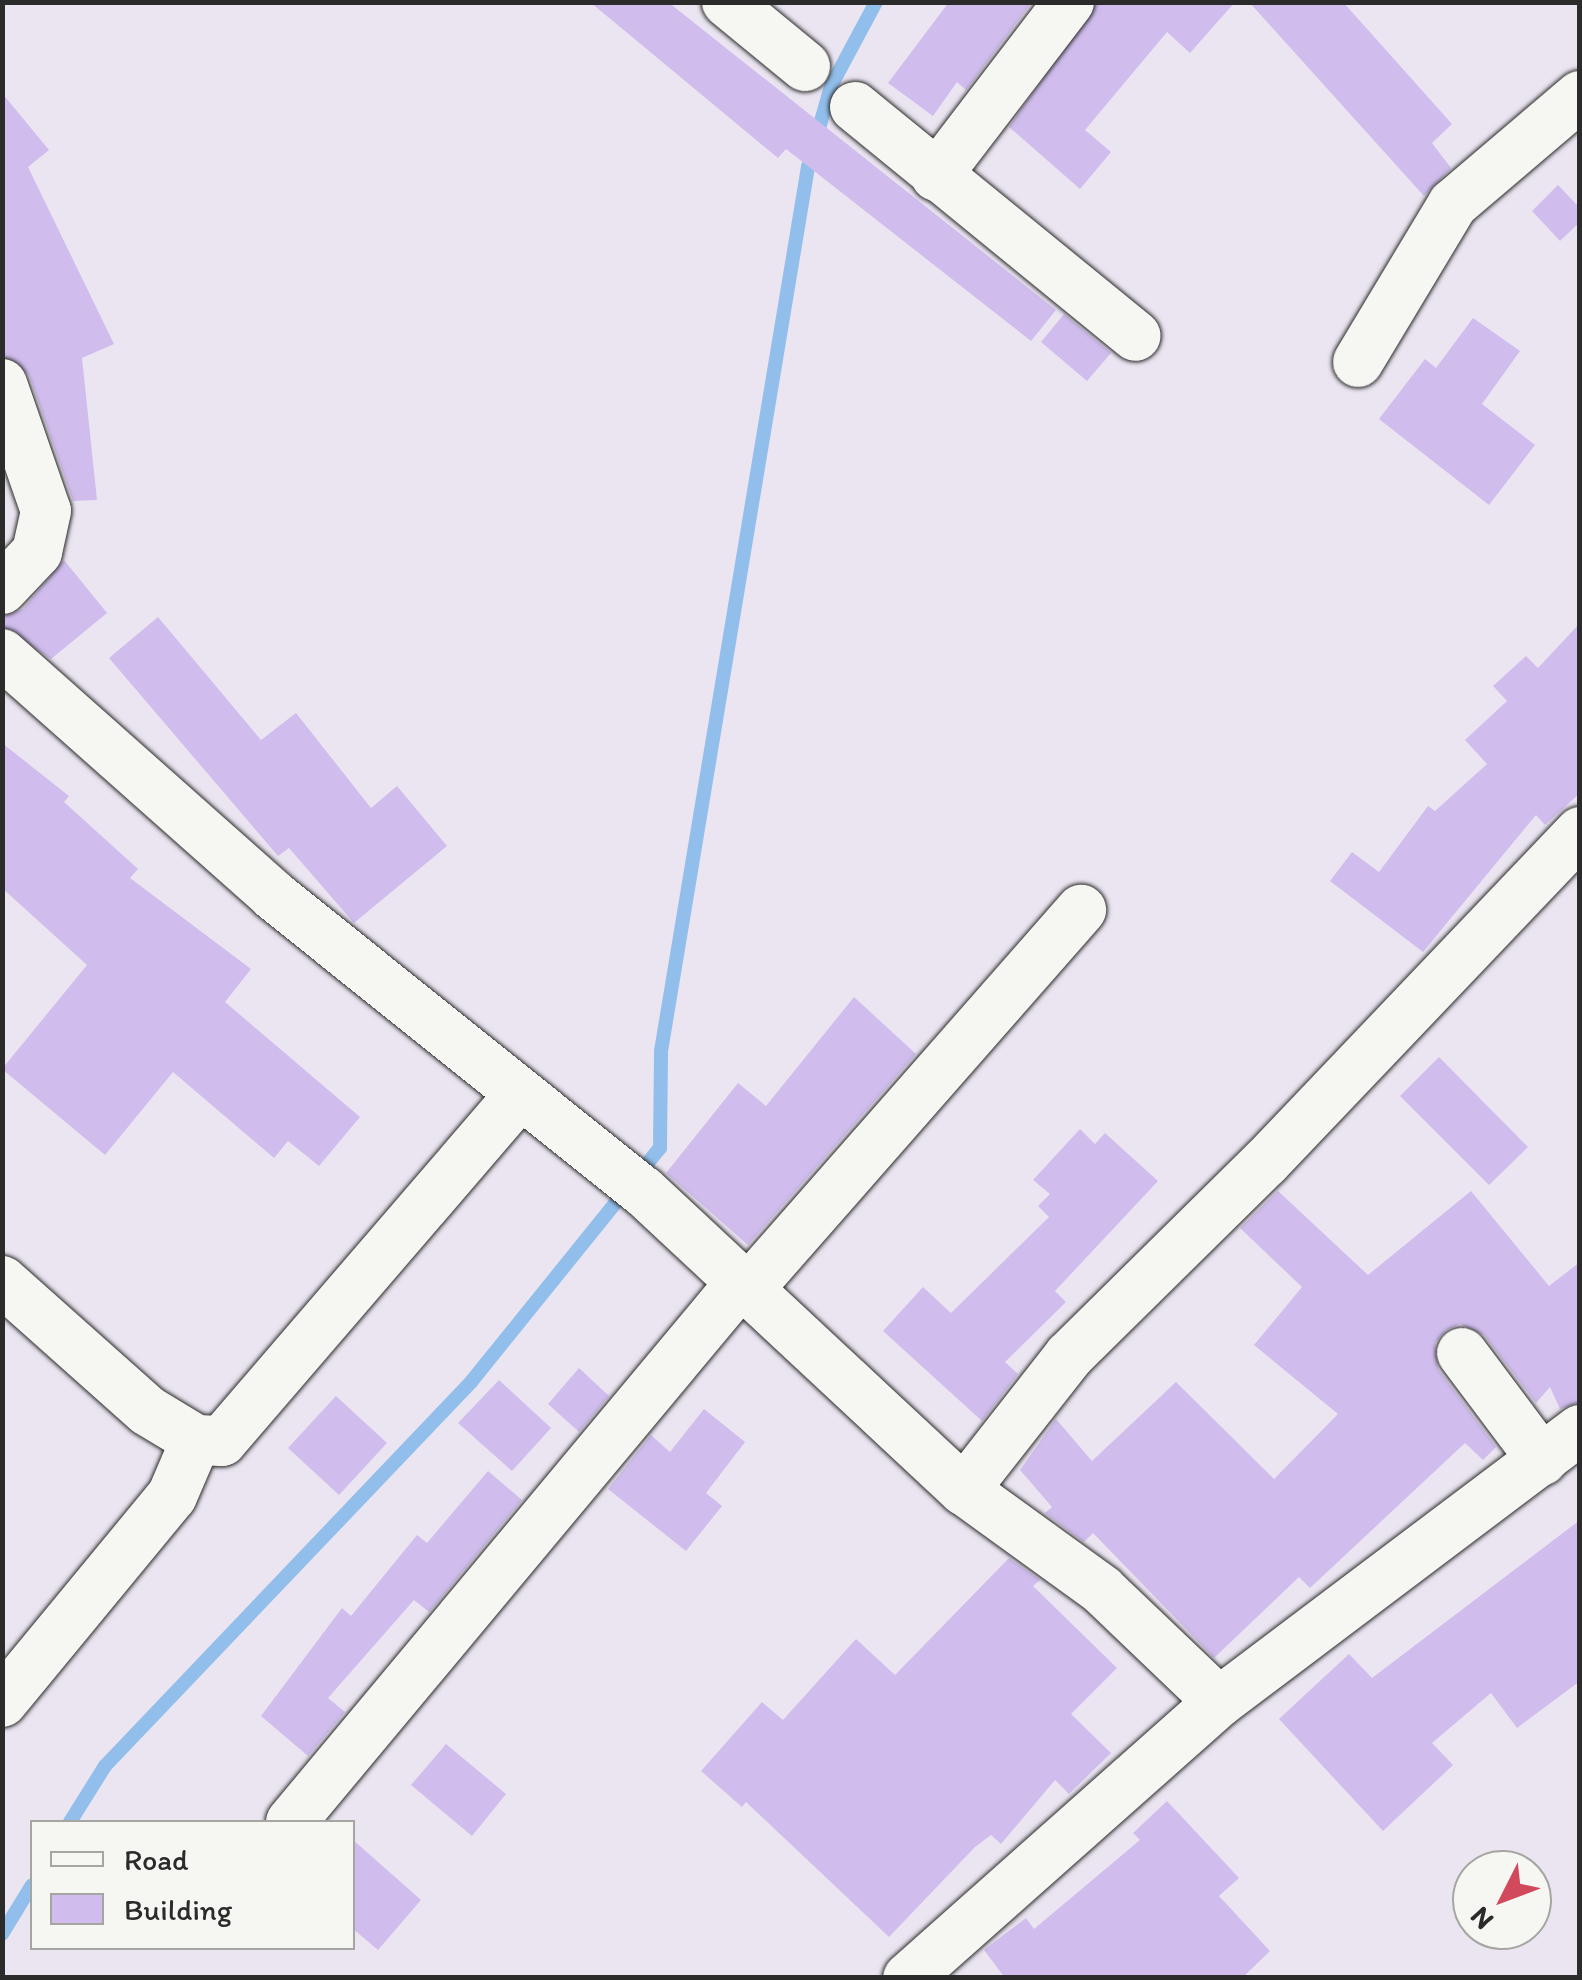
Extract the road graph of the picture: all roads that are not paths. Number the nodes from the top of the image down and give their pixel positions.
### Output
1 (728, 2) edge
2 (1069, 2) edge
3 (805, 66) dead end
4 (1580, 96) edge
5 (854, 107) dead end
6 (936, 176) junction
7 (1136, 336) dead end
8 (1358, 362) dead end
9 (2, 384) edge
10 (2, 589) edge
11 (2, 654) edge
12 (1580, 832) edge
13 (1080, 910) dead end
14 (518, 1097) junction
15 (2, 1282) edge
16 (746, 1284) junction
17 (1462, 1353) dead end
18 (196, 1440) junction
19 (1561, 1445) edge
20 (964, 1490) junction
21 (2, 1702) edge
22 (1219, 1702) junction
23 (293, 1820) edge
24 (908, 1978) edge

1 - 3 street
2 - 6 street
4 - 8 street
5 - 6 street
6 - 7 street
9 - 10 street
11 - 14 street
12 - 20 street
13 - 16 street
14 - 16 street
14 - 18 street
15 - 18 street
16 - 20 street
16 - 23 street
17 - 19 street
18 - 21 street
19 - 22 street
20 - 22 street
22 - 24 street

